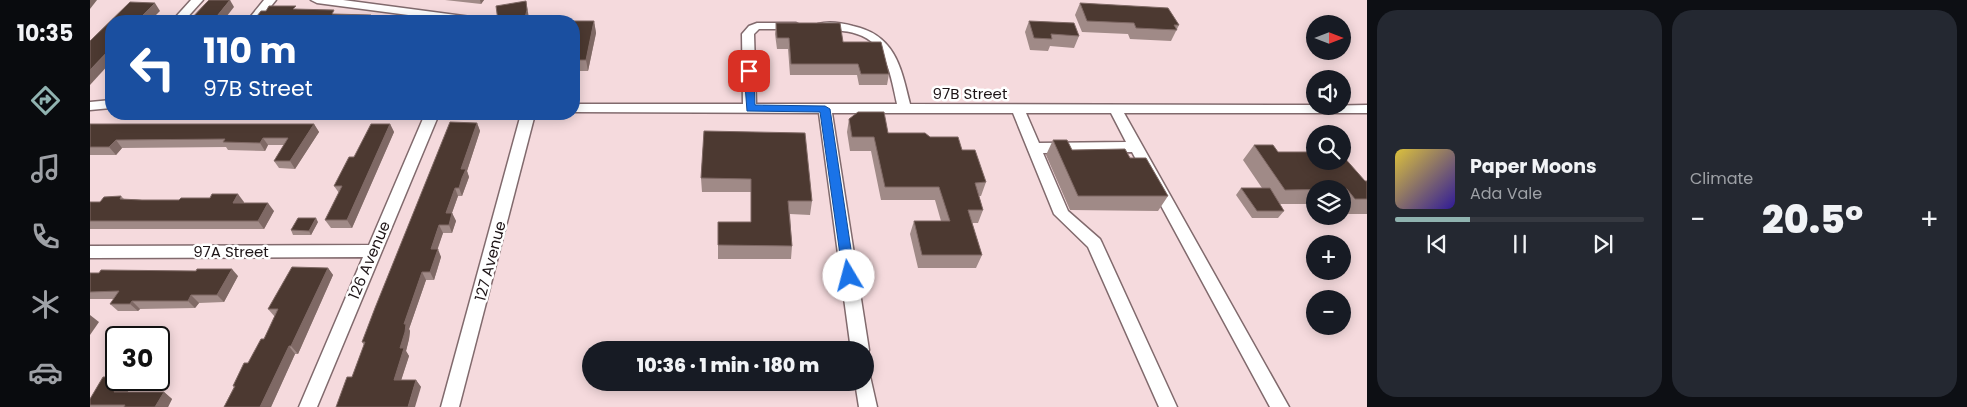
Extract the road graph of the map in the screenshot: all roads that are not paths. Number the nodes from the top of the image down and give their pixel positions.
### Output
1 (197, 0) edge
2 (270, 0) edge
3 (317, 0) edge
4 (183, 15) edge
5 (258, 15) edge
6 (432, 15) edge
7 (580, 108) edge
8 (750, 108) junction
9 (825, 109) junction
10 (905, 109) junction
11 (1018, 109) junction
12 (1115, 109) junction
13 (1367, 109) edge
14 (429, 120) edge
15 (526, 120) edge
16 (1136, 147) junction
17 (1034, 148) junction
18 (90, 252) edge
19 (372, 252) junction
20 (859, 341) edge
21 (865, 391) edge
22 (308, 407) edge
23 (450, 407) edge
24 (868, 407) edge
25 (1168, 407) edge
26 (1280, 407) edge

1 - 4 street
2 - 5 street
3 - 6 street
7 - 8 street, 97B Street
8 - 9 street, 97B Street
8 - 10 street
9 - 10 street, 97B Street
9 - 20 street
10 - 11 street, 97B Street
11 - 12 street, 97B Street
11 - 17 street
12 - 13 street, 97B Street
12 - 16 street
14 - 19 street, 126 Avenue
15 - 23 street, 127 Avenue
16 - 17 street
16 - 26 street
17 - 25 street
18 - 19 street, 97A Street
19 - 22 street, 126 Avenue
21 - 24 street

